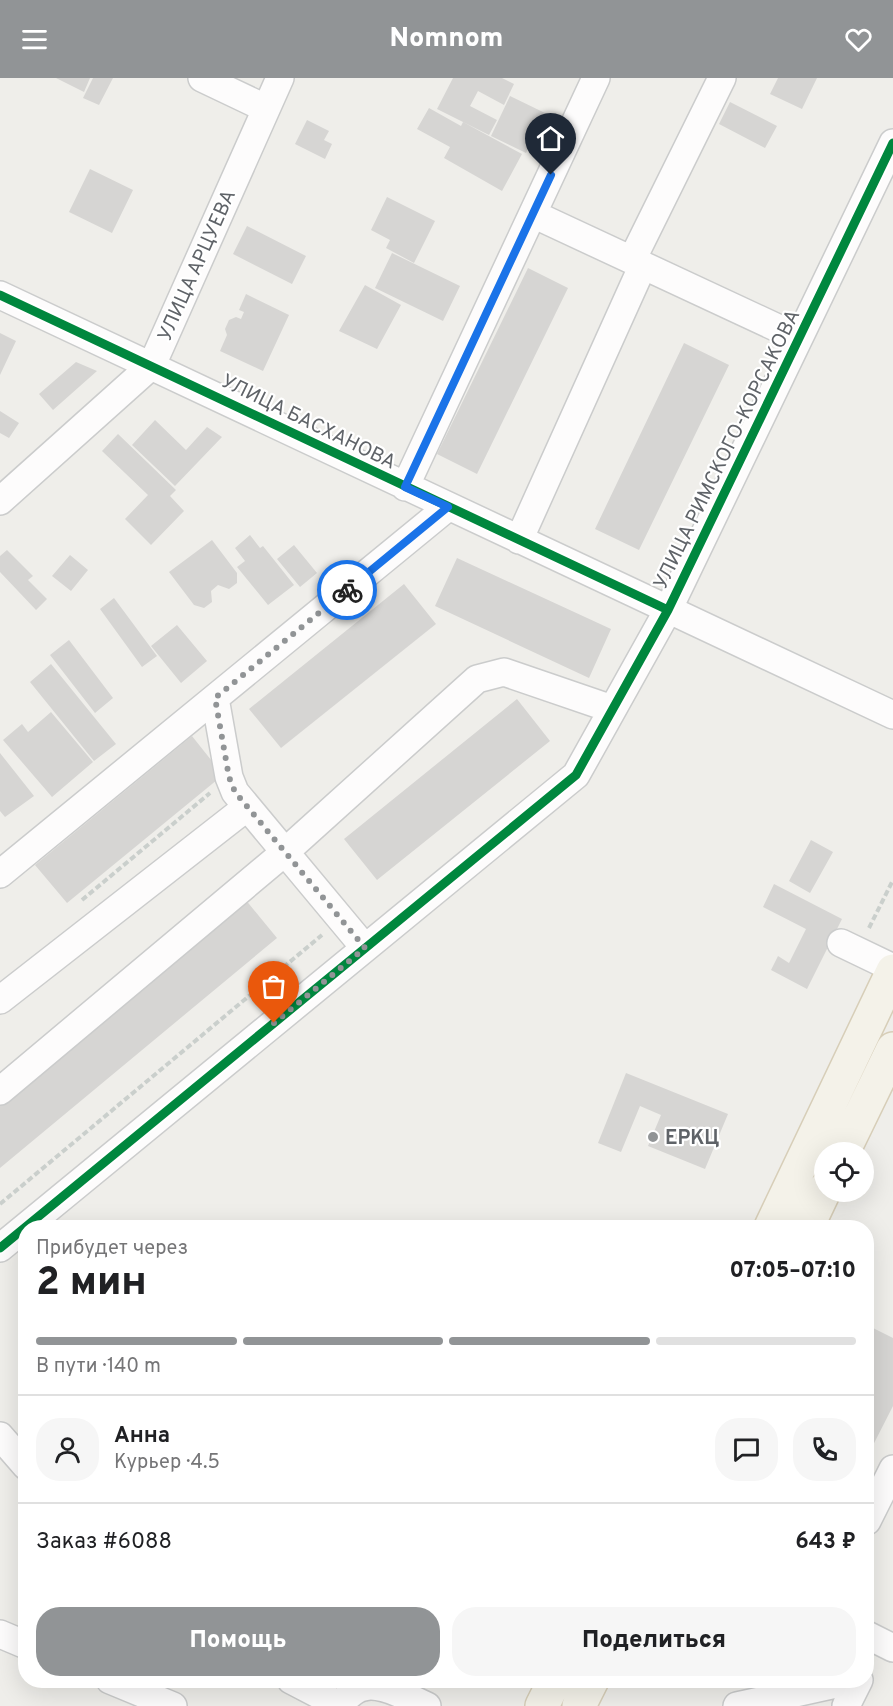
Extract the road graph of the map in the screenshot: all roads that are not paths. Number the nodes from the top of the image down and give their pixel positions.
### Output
1 (202, 78) edge
2 (280, 78) edge
3 (596, 78) edge
4 (722, 78) edge
5 (265, 108) junction
6 (893, 143) edge
7 (533, 214) junction
8 (638, 262) junction
9 (0, 295) edge
10 (799, 338) junction
11 (152, 365) junction
12 (405, 487) junction
13 (0, 501) edge
14 (448, 507) junction
15 (519, 540) junction
16 (668, 610) junction
17 (215, 698) junction
18 (612, 709) junction
19 (893, 715) edge
20 (247, 807) junction
21 (285, 852) junction
22 (0, 874) edge
23 (849, 947) road end
24 (365, 948) junction
25 (893, 969) edge
26 (2, 994) edge
27 (893, 1049) edge
28 (0, 1091) edge
29 (848, 1142) edge
30 (819, 1202) edge
31 (34, 1220) edge
32 (774, 1220) edge
33 (810, 1220) edge
34 (18, 1233) edge
35 (0, 1248) edge
36 (0, 1437) edge
37 (18, 1457) edge
38 (893, 1469) edge
39 (874, 1507) edge
40 (0, 1634) edge
41 (18, 1642) edge
42 (129, 1688) edge
43 (305, 1688) edge
44 (361, 1688) edge
45 (551, 1688) edge
46 (588, 1688) edge
47 (818, 1688) edge
48 (855, 1688) edge
49 (388, 1700) edge
50 (742, 1705) edge
51 (173, 1706) edge
52 (338, 1706) edge
53 (427, 1706) edge
54 (543, 1706) edge
55 (579, 1706) edge
56 (846, 1706) edge

1 - 5 street
2 - 5 street, УЛИЦА АРЦУЕВА
3 - 7 street
4 - 8 street
5 - 11 street, УЛИЦА АРЦУЕВА
6 - 10 street, УЛИЦА РИМСКОГО-КОРСАКОВА
7 - 8 street
7 - 12 street
8 - 10 street
8 - 15 street
9 - 11 street, УЛИЦА БАСХАНОВА
10 - 16 street, УЛИЦА РИМСКОГО-КОРСАКОВА
11 - 12 street, УЛИЦА БАСХАНОВА
11 - 13 street, УЛИЦА АРЦУЕВА
12 - 14 street, УЛИЦА БАСХАНОВА
14 - 15 street, УЛИЦА БАСХАНОВА
14 - 17 street
15 - 16 street, УЛИЦА БАСХАНОВА
16 - 18 street, УЛИЦА РИМСКОГО-КОРСАКОВА
16 - 19 street, УЛИЦА БАСХАНОВА
17 - 20 street
17 - 22 street
18 - 21 street
18 - 24 street, УЛИЦА РИМСКОГО-КОРСАКОВА
20 - 21 street
20 - 26 street
21 - 24 street
21 - 28 street
23 - 25 street
24 - 31 street, УЛИЦА РИМСКОГО-КОРСАКОВА
25 - 32 main road
27 - 29 main road
30 - 33 main road
34 - 35 street, УЛИЦА РИМСКОГО-КОРСАКОВА
36 - 37 street
38 - 39 street
40 - 41 street
42 - 51 street
43 - 52 street
44 - 52 street
45 - 54 main road
46 - 55 main road
47 - 50 street
48 - 56 street
49 - 53 street

